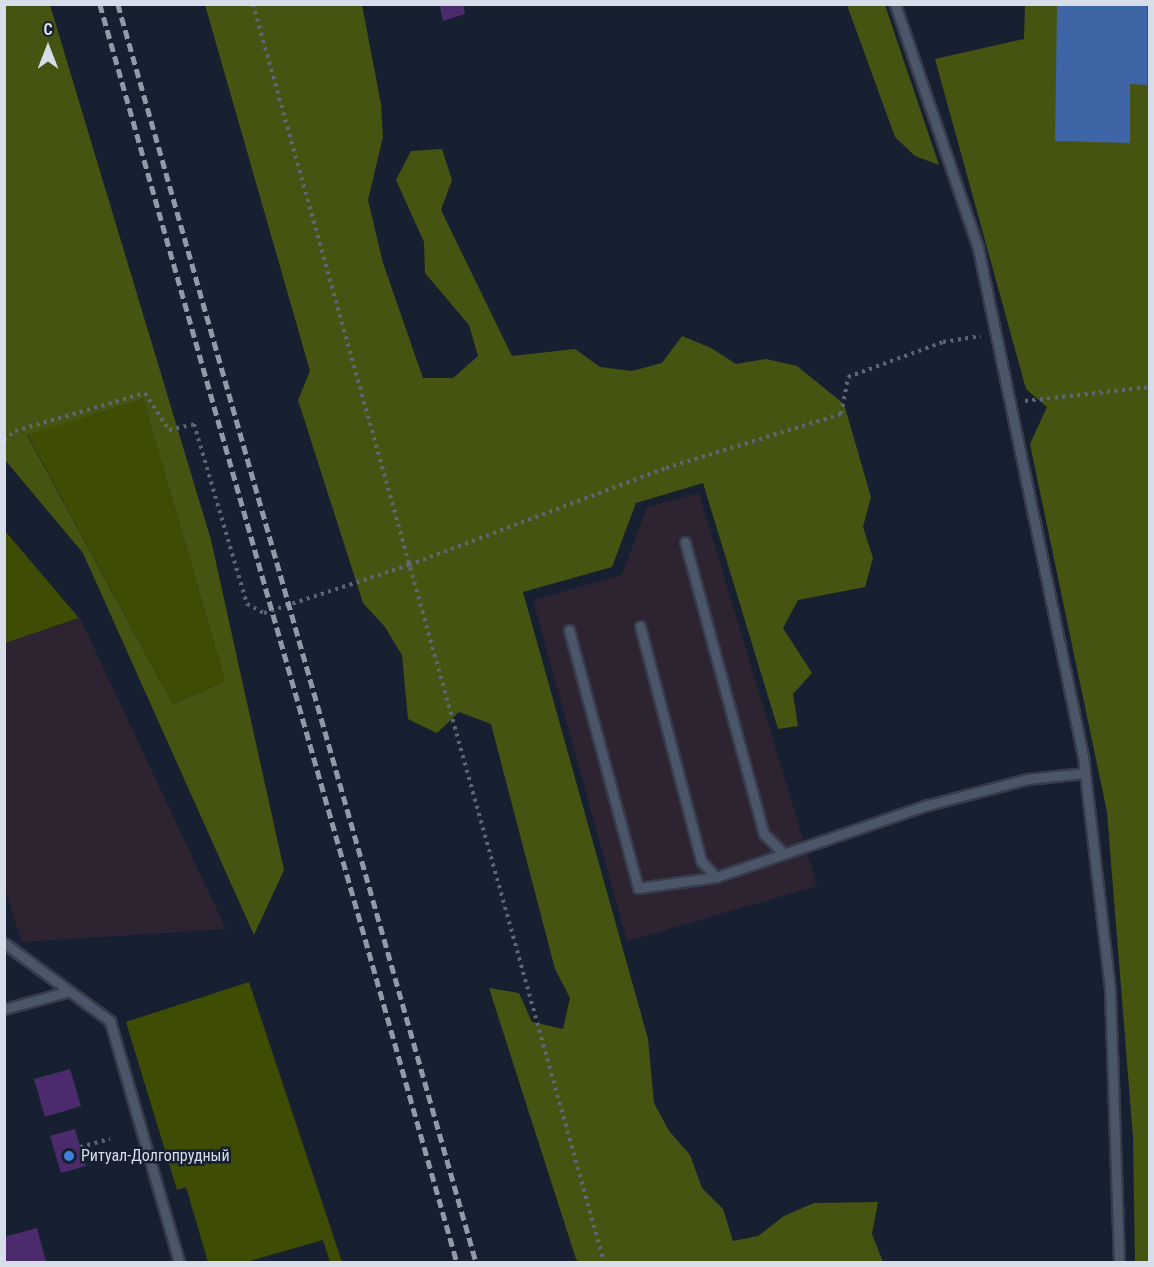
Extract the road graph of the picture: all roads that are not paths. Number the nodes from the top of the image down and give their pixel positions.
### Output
1 (895, 4) edge
2 (685, 542) dead end
3 (640, 626) dead end
4 (569, 630) dead end
5 (1085, 773) junction
6 (784, 854) junction
7 (716, 877) junction
8 (4, 943) edge
9 (70, 991) junction
10 (4, 1009) edge
11 (179, 1263) edge
12 (1119, 1263) edge

1 - 5 lane
2 - 6 lane
3 - 7 lane
4 - 7 lane
5 - 6 lane
5 - 12 lane
6 - 7 lane
8 - 9 lane
9 - 10 lane
9 - 11 lane

